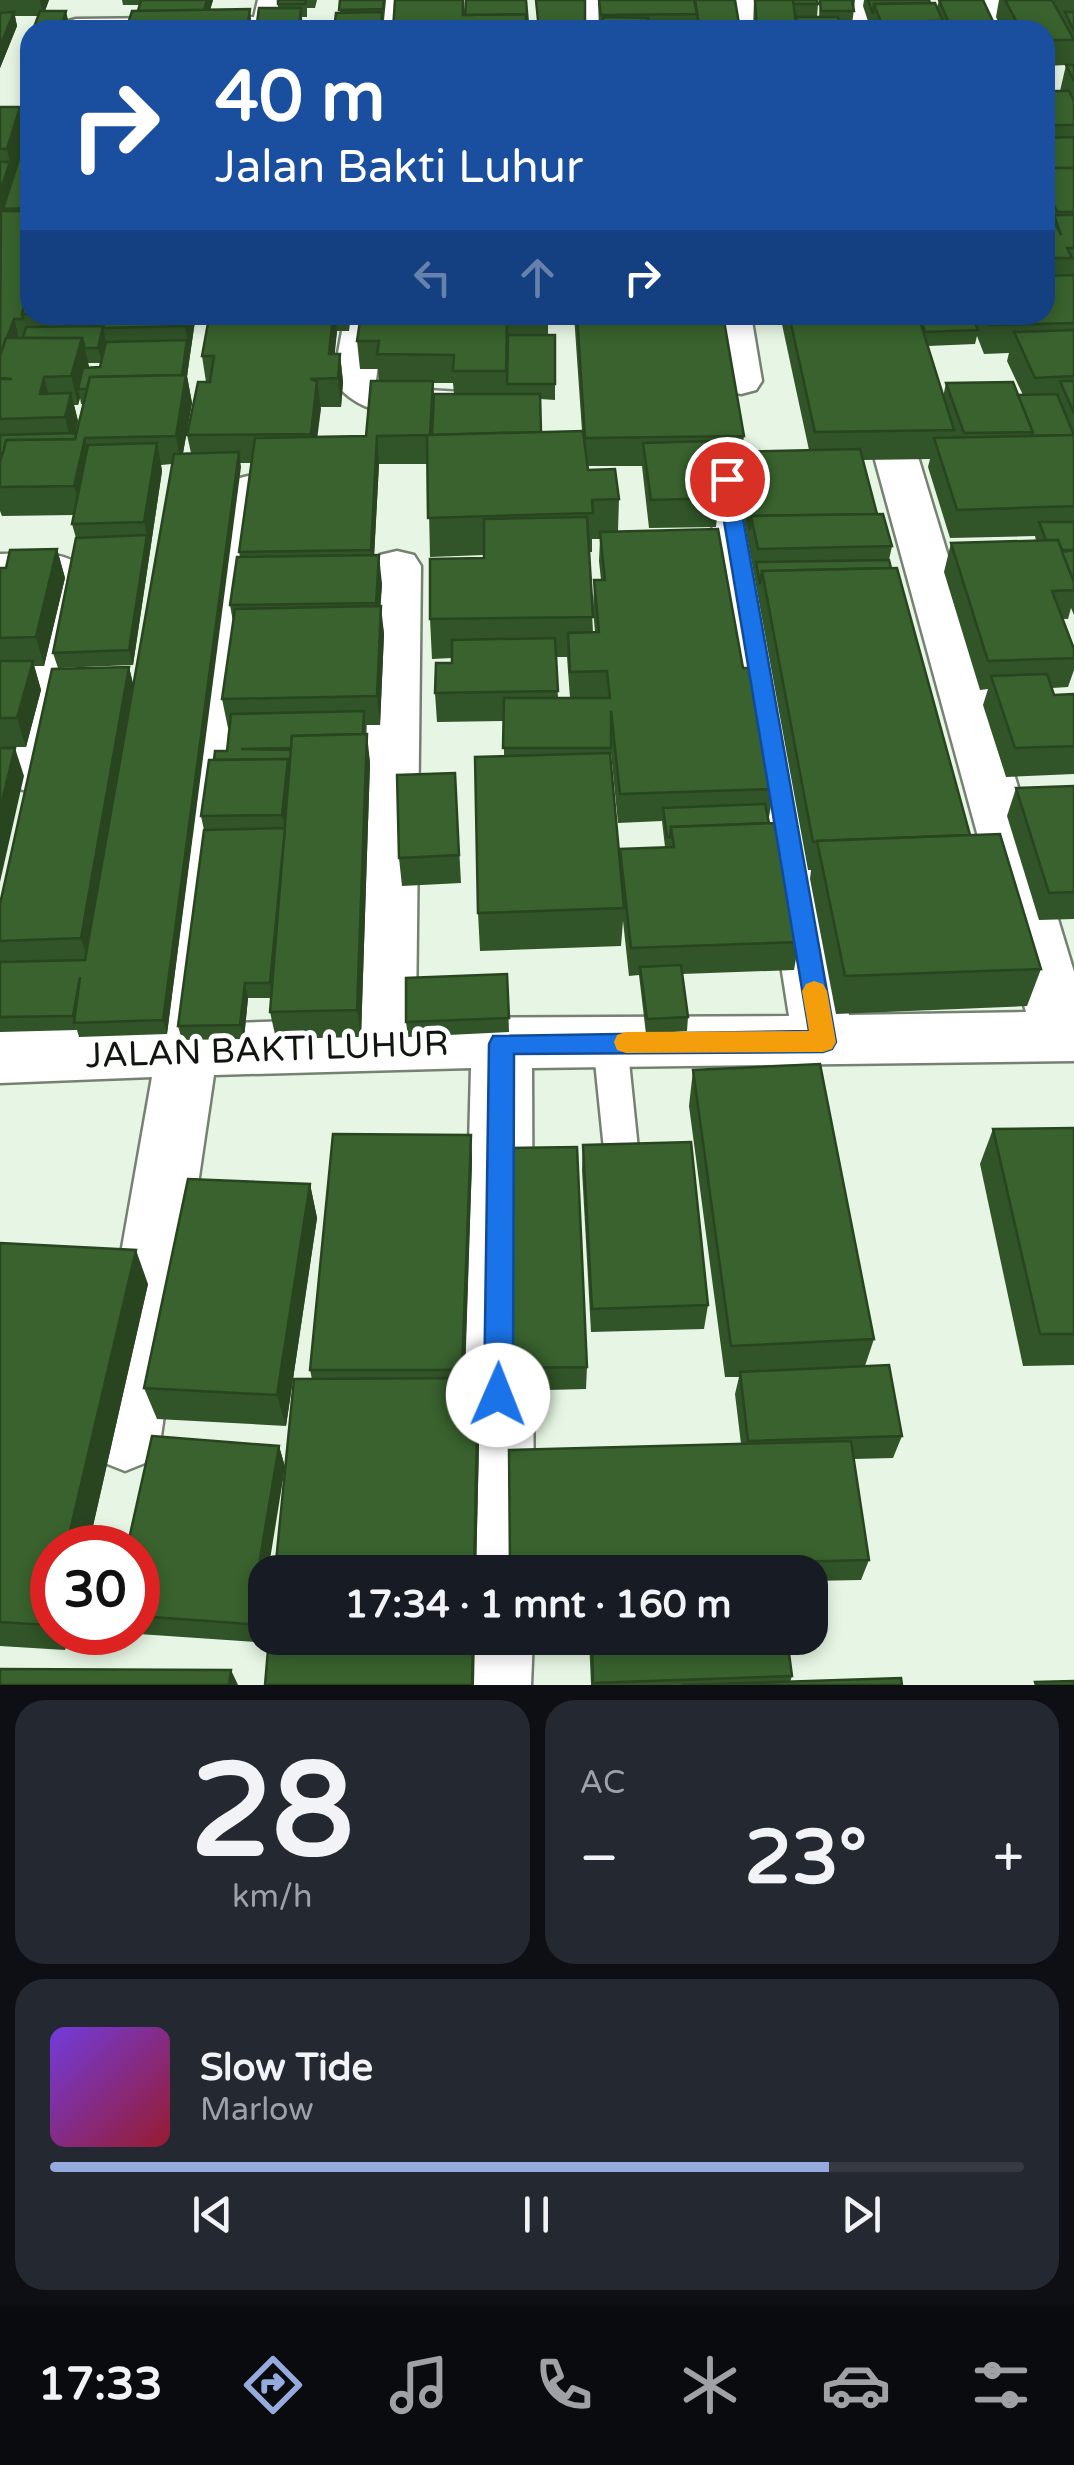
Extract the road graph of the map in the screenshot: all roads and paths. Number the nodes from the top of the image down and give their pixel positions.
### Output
1 (20, 155) edge
2 (0, 212) edge
3 (364, 325) edge
4 (732, 325) edge
5 (740, 381) dead end
6 (482, 402) edge
7 (897, 460) edge
8 (727, 479) dead end
9 (248, 490) edge
10 (397, 566) dead end
11 (0, 569) edge
12 (20, 826) edge
13 (1068, 1036) edge
14 (610, 1042) junction
15 (823, 1042) junction
16 (386, 1043) junction
17 (502, 1044) junction
18 (177, 1052) junction
19 (0, 1056) edge
20 (622, 1159) edge
21 (126, 1436) dead end
22 (496, 1555) edge
23 (493, 1655) edge
24 (492, 1685) edge

1 - 2 street
3 - 6 street
4 - 5 street
7 - 13 street
8 - 15 street
9 - 18 street
10 - 16 street
11 - 12 street
13 - 15 street, JALAN BAKTI LUHUR
14 - 15 street, JALAN BAKTI LUHUR
14 - 17 street, JALAN BAKTI LUHUR
14 - 20 lane
16 - 17 street, JALAN BAKTI LUHUR
16 - 18 street, JALAN BAKTI LUHUR
17 - 22 street
18 - 19 street, JALAN BAKTI LUHUR
18 - 21 street
23 - 24 street

